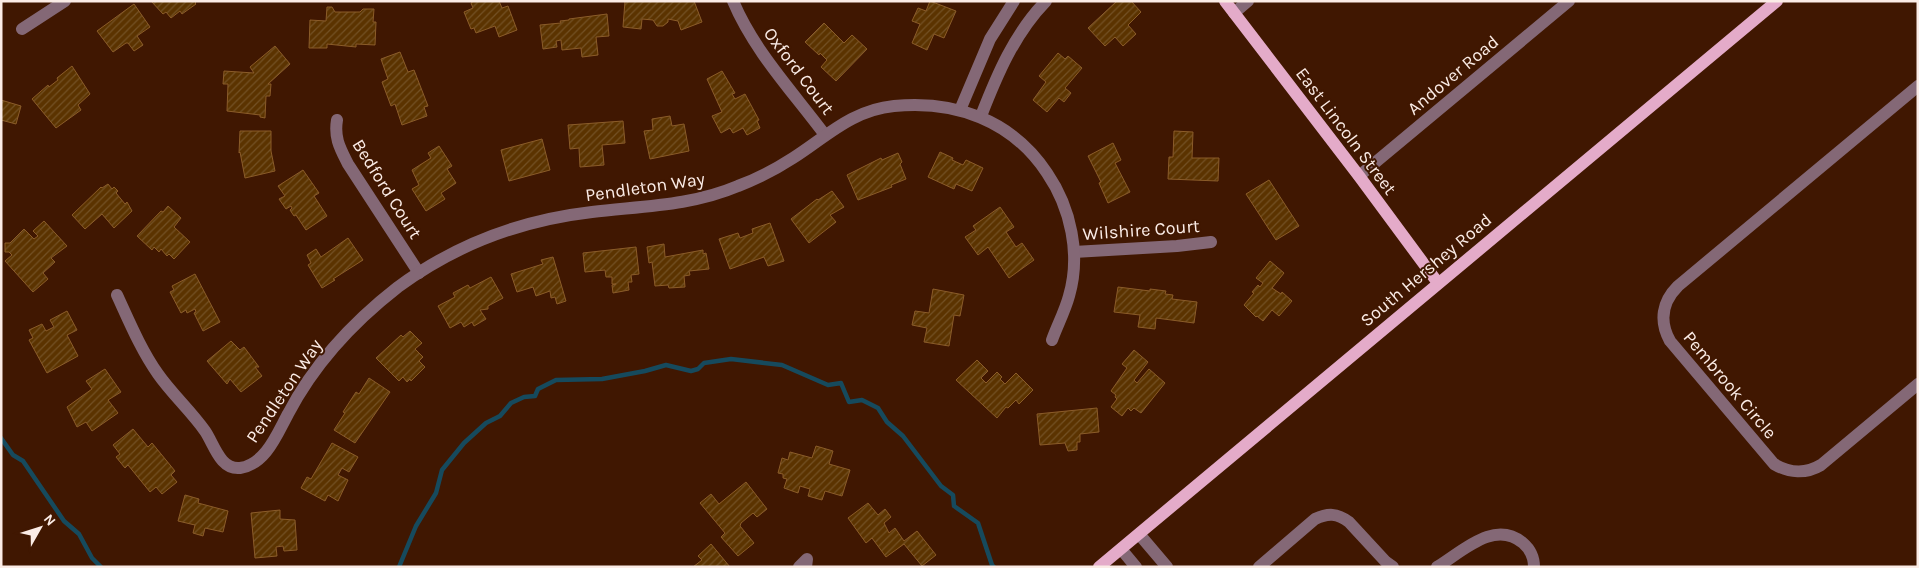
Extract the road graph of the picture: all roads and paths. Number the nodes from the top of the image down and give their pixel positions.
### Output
1 (65, 1) edge
2 (733, 1) edge
3 (1014, 1) edge
4 (1046, 1) edge
5 (1224, 1) edge
6 (1248, 1) edge
7 (1569, 1) edge
8 (1777, 1) edge
9 (1234, 13) junction
10 (22, 29) dead end
11 (1918, 86) edge
12 (960, 110) junction
13 (981, 116) junction
14 (337, 120) dead end
15 (825, 135) junction
16 (1359, 176) junction
17 (1211, 242) dead end
18 (1074, 252) junction
19 (419, 273) junction
20 (1438, 283) junction
21 (117, 295) dead end
22 (1052, 340) dead end
23 (1918, 384) edge
24 (1139, 534) junction
25 (1121, 549) junction
26 (799, 567) edge
27 (806, 567) edge
28 (1099, 567) edge
29 (1136, 567) edge
30 (1168, 567) edge
31 (1259, 567) edge
32 (1393, 567) edge
33 (1437, 567) edge
34 (1534, 567) edge

1 - 10 street
2 - 15 street, Oxford Court
3 - 12 street
4 - 13 street
5 - 9 main road, East Lincoln Street
6 - 9 street
7 - 16 street, Andover Road
8 - 20 main road, South Hershey Road
9 - 16 main road, East Lincoln Street
11 - 23 street, Pembrook Circle
12 - 13 street, Pendleton Way
12 - 15 street, Pendleton Way
13 - 18 street, Pendleton Way
14 - 19 street, Bedford Court
15 - 19 street, Pendleton Way
16 - 20 main road, East Lincoln Street
17 - 18 street, Wilshire Court
18 - 22 street, Pendleton Way
19 - 21 street, Pendleton Way
20 - 24 main road, South Hershey Road
24 - 25 main road, South Hershey Road
24 - 30 street
25 - 28 main road, South Hershey Road
25 - 29 street
26 - 27 street
31 - 32 street
33 - 34 street

